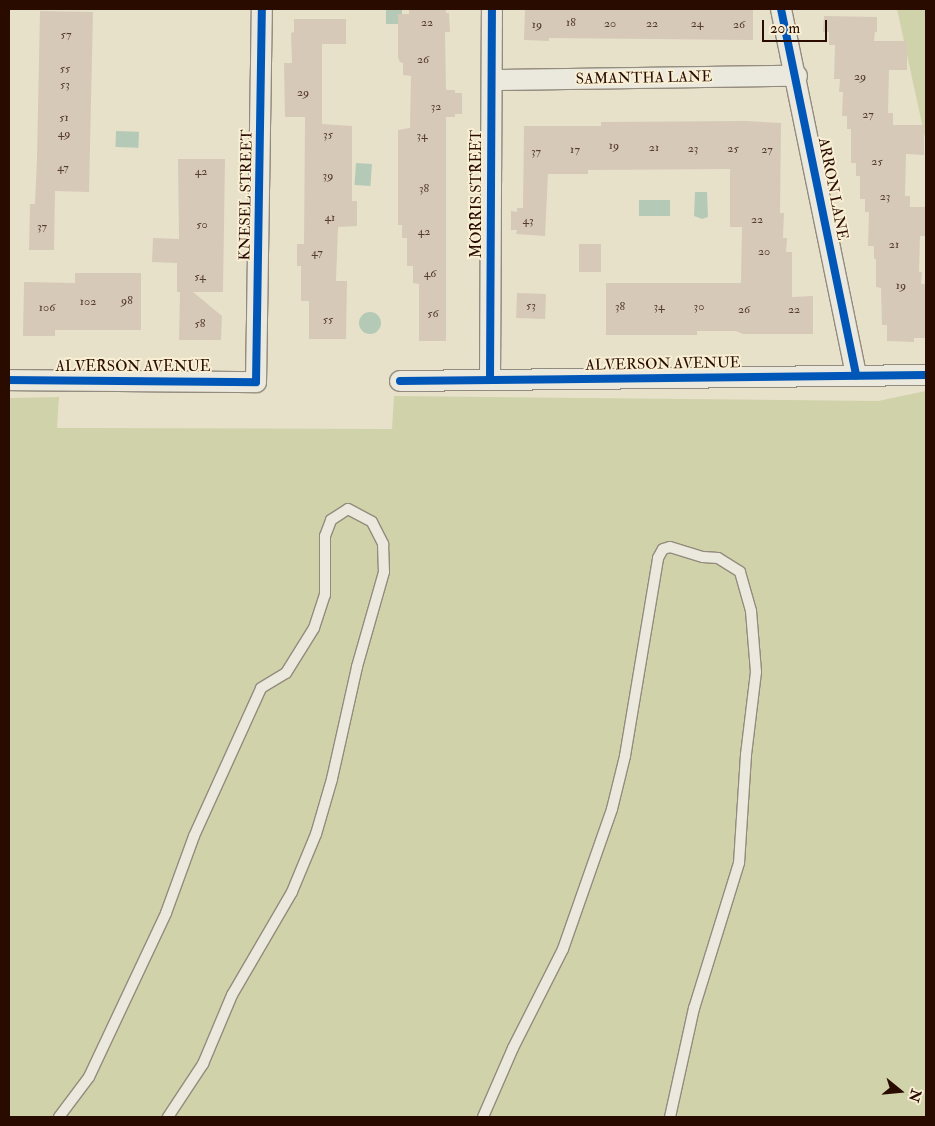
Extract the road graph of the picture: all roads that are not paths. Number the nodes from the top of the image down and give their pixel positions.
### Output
1 (262, 9) edge
2 (492, 9) edge
3 (781, 9) edge
4 (797, 76) junction
5 (492, 80) junction
6 (856, 375) junction
7 (926, 375) edge
8 (9, 380) edge
9 (490, 380) junction
10 (400, 381) dead end
11 (256, 382) joint
12 (59, 1117) edge
13 (168, 1117) edge
14 (483, 1117) edge
15 (670, 1117) edge

1 - 11 street, KNESEL STREET
2 - 5 street, MORRIS STREET
3 - 4 street, ARRON LANE
4 - 5 street, SAMANTHA LANE
4 - 6 street, ARRON LANE
5 - 9 street, MORRIS STREET
6 - 7 street, ALVERSON AVENUE
6 - 9 street, ALVERSON AVENUE
8 - 11 street, ALVERSON AVENUE
9 - 10 street, ALVERSON AVENUE
12 - 13 lane
14 - 15 lane

